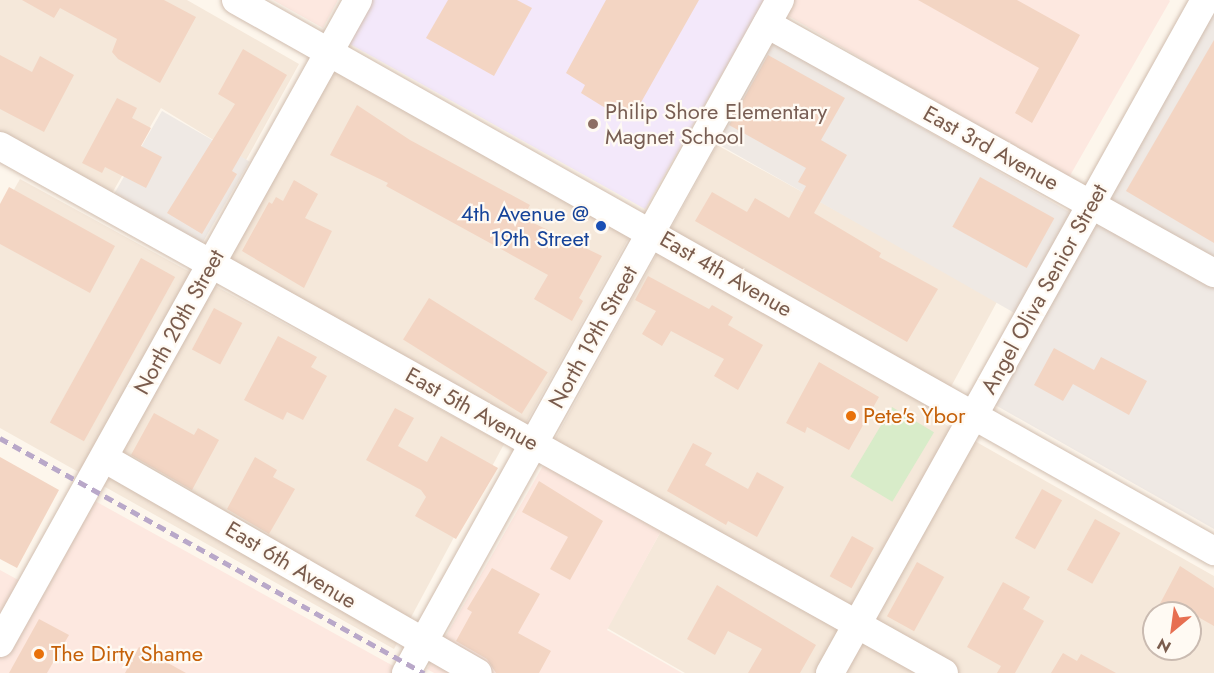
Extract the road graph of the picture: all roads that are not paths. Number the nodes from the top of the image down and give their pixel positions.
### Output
1 (236, 0) edge
2 (358, 0) edge
3 (1205, 0) edge
4 (774, 12) edge
5 (329, 52) junction
6 (0, 146) edge
7 (1091, 204) junction
8 (652, 232) junction
9 (212, 263) junction
10 (1214, 273) edge
11 (974, 416) junction
12 (534, 443) junction
13 (104, 458) junction
14 (1214, 551) edge
15 (858, 624) junction
16 (0, 643) edge
17 (422, 644) junction
18 (406, 673) edge
19 (478, 673) edge
20 (831, 673) edge
21 (944, 673) edge

1 - 5 street, East 4th Avenue
2 - 5 street, North 20th Street
3 - 7 street, Angel Oliva Senior Street
4 - 7 street, East 3rd Avenue
4 - 8 street, North 19th Street
5 - 8 street, East 4th Avenue
5 - 9 street, North 20th Street
6 - 9 street, East 5th Avenue
7 - 10 street, East 3rd Avenue
7 - 11 street, Angel Oliva Senior Street
8 - 11 street, East 4th Avenue
8 - 12 street, North 19th Street
9 - 12 street, East 5th Avenue
9 - 13 street, North 20th Street
11 - 14 street, East 4th Avenue
11 - 15 street, Angel Oliva Senior Street
12 - 15 street, East 5th Avenue
12 - 17 street, North 19th Street
13 - 16 street, North 20th Street
13 - 17 street, East 6th Avenue
15 - 20 street, Angel Oliva Senior Street
15 - 21 street, East 5th Avenue
17 - 18 street, North 19th Street
17 - 19 street, East 6th Avenue

